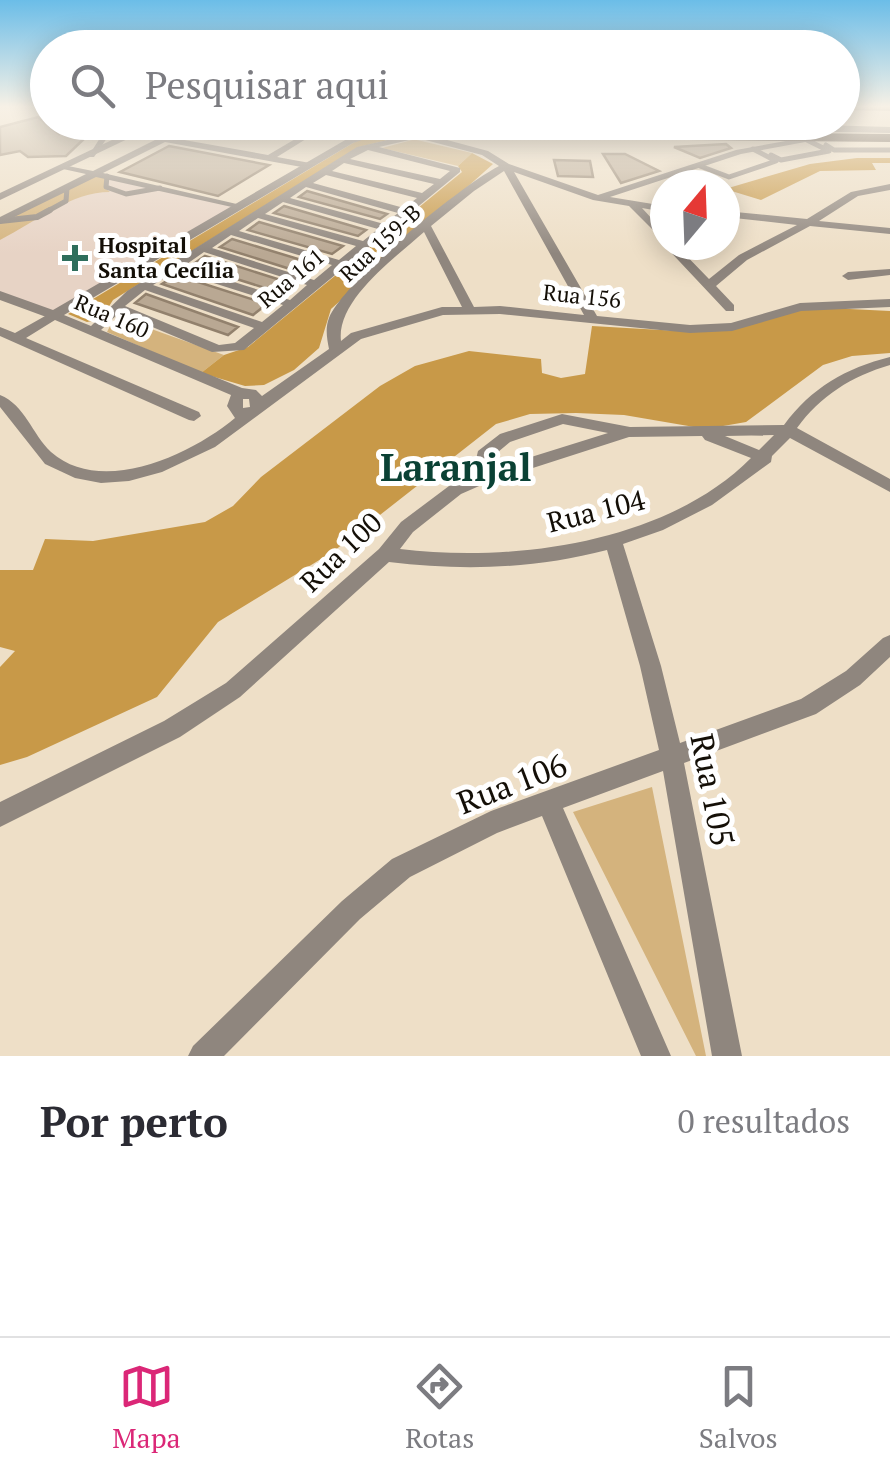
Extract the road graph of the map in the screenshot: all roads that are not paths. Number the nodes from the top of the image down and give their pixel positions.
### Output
1 (89, 156) edge
2 (131, 156) edge
3 (260, 156) edge
4 (272, 156) edge
5 (324, 156) edge
6 (350, 156) edge
7 (407, 156) edge
8 (489, 156) edge
9 (730, 156) edge
10 (768, 156) edge
11 (772, 156) edge
12 (799, 156) edge
13 (269, 158) junction
14 (343, 160) junction
15 (307, 166) junction
16 (506, 166) junction
17 (700, 166) junction
18 (68, 167) junction
19 (324, 172) junction
20 (97, 174) junction
21 (540, 178) junction
22 (444, 182) junction
23 (306, 184) junction
24 (516, 187) junction
25 (890, 187) edge
26 (426, 196) junction
27 (0, 197) edge
28 (597, 198) junction
29 (282, 199) junction
30 (634, 206) junction
31 (237, 207) junction
32 (650, 208) edge
33 (407, 212) junction
34 (259, 214) junction
35 (740, 215) edge
36 (0, 221) edge
37 (811, 222) junction
38 (650, 224) edge
39 (427, 227) junction
40 (386, 228) junction
41 (890, 230) edge
42 (232, 232) junction
43 (364, 246) junction
44 (205, 249) junction
45 (684, 260) edge
46 (340, 264) junction
47 (176, 267) junction
48 (890, 272) edge
49 (848, 276) dead end
50 (315, 284) junction
51 (144, 286) junction
52 (709, 286) junction
53 (0, 295) edge
54 (890, 303) edge
55 (291, 304) junction
56 (116, 307) junction
57 (730, 308) dead end
58 (469, 310) junction
59 (54, 315) junction
60 (131, 316) junction
61 (335, 319) junction
62 (594, 320) junction
63 (263, 327) junction
64 (97, 329) junction
65 (0, 332) edge
66 (356, 336) junction
67 (16, 338) junction
68 (336, 350) junction
69 (890, 361) edge
70 (0, 400) edge
71 (246, 403) junction
72 (194, 416) dead end
73 (788, 430) junction
74 (630, 432) junction
75 (704, 434) junction
76 (765, 458) junction
77 (480, 479) junction
78 (890, 486) edge
79 (614, 540) junction
80 (385, 554) junction
81 (890, 644) edge
82 (671, 760) junction
83 (549, 803) junction
84 (0, 814) edge
85 (203, 1056) edge
86 (656, 1056) edge
87 (727, 1056) edge

1 - 18 street
2 - 20 street
3 - 13 street
4 - 13 street
5 - 15 street
6 - 14 street
7 - 22 street, Rua 161
8 - 16 street
9 - 17 street
10 - 17 lane
11 - 12 lane
13 - 15 street
14 - 19 street
14 - 22 street
15 - 31 street
16 - 21 street
16 - 24 street
16 - 39 street, Rua 159-B
17 - 28 street
18 - 20 street
18 - 27 street
19 - 23 street
19 - 26 street
20 - 31 street
20 - 36 street
21 - 24 street
21 - 28 street
22 - 26 street, Rua 161
23 - 29 street
23 - 33 street
24 - 62 street
25 - 37 street
26 - 33 street, Rua 161
28 - 30 street
29 - 34 street
29 - 40 street
30 - 32 street
30 - 38 street
31 - 59 street
33 - 40 street, Rua 161
34 - 42 street
34 - 43 street
35 - 37 street
37 - 41 street
37 - 52 street
39 - 58 street
39 - 61 street, Rua 159-B
40 - 43 street, Rua 161
42 - 44 street
42 - 46 street
43 - 46 street, Rua 161
44 - 47 street
44 - 50 street
45 - 52 street
46 - 50 street, Rua 161
47 - 51 street
47 - 55 street
48 - 49 street
50 - 55 street, Rua 161
51 - 56 street
51 - 63 street
52 - 57 street
53 - 59 street, Rua 160
54 - 62 street, Rua 156
55 - 63 street, Rua 161
56 - 60 street, Rua 161
56 - 64 street
58 - 62 street, Rua 156
58 - 66 street, Rua 156
59 - 64 street, Rua 160
59 - 67 street
60 - 63 street, Rua 161
60 - 64 street
61 - 66 street, Rua 159-B
61 - 68 street, Rua 159-B
64 - 71 street, Rua 160
65 - 67 street
66 - 68 street, Rua 156
67 - 72 street
68 - 71 street, Rua 156
69 - 73 street
70 - 71 street, Rua 156
73 - 75 street, Rua 100
73 - 76 street, Rua 104
73 - 78 street
74 - 75 street, Rua 100
74 - 77 street
74 - 77 street, Rua 100
75 - 76 street
76 - 79 street, Rua 104
77 - 80 street, Rua 100
79 - 80 street, Rua 104
79 - 82 street, Rua 105
80 - 84 street, Rua 100
81 - 82 street, Rua 106
82 - 83 street, Rua 106
82 - 87 street, Rua 105
83 - 85 street, Rua 106
83 - 86 street

